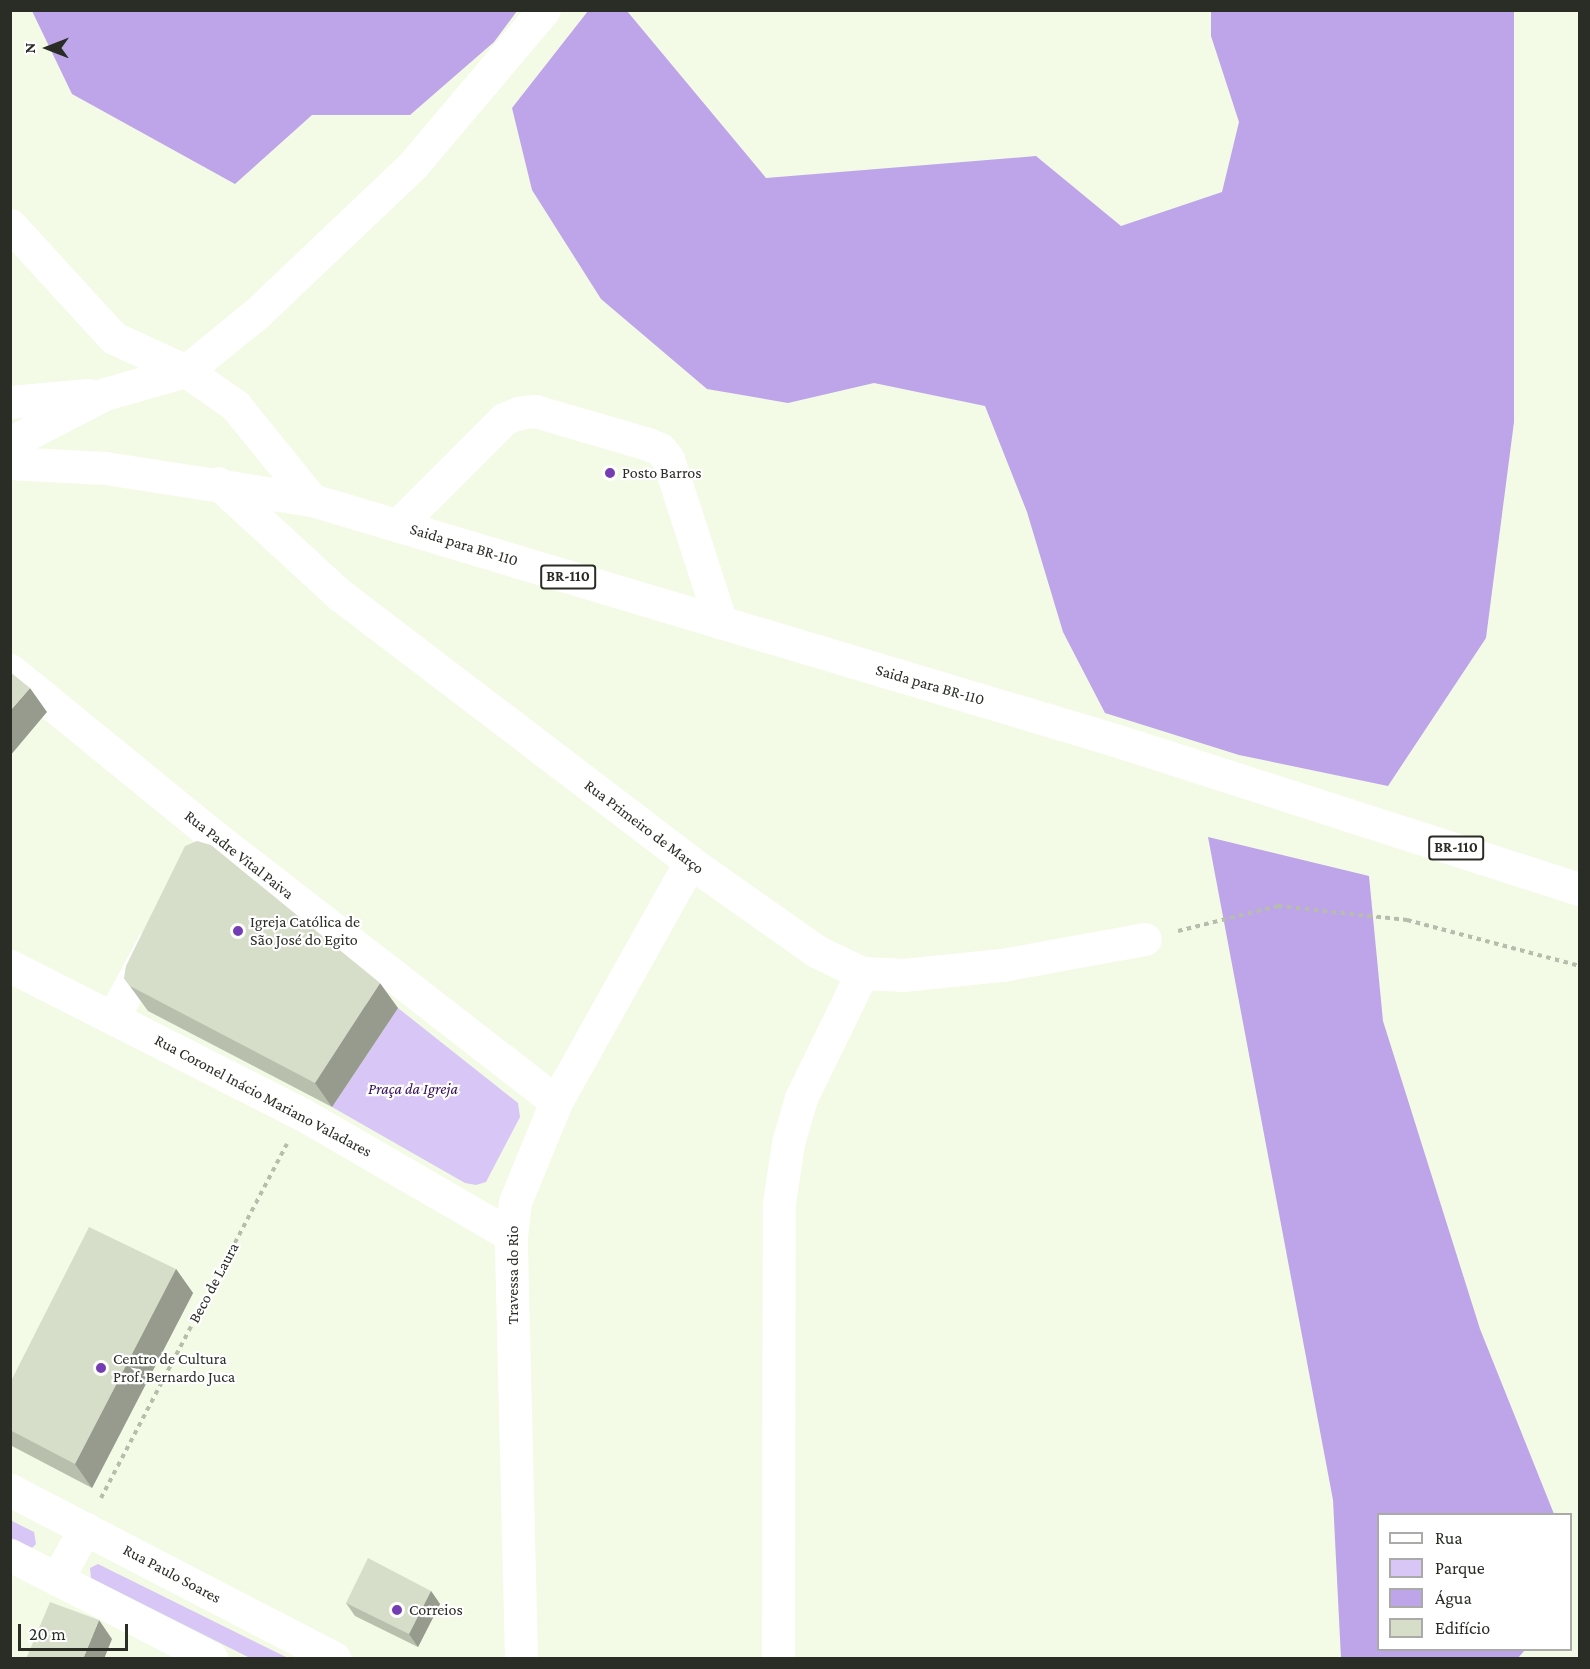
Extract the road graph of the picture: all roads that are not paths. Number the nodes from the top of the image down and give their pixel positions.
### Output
1 (544, 10) edge
2 (10, 225) edge
3 (186, 371) junction
4 (105, 394) junction
5 (10, 402) edge
6 (10, 443) edge
7 (10, 464) edge
8 (218, 483) junction
9 (312, 500) junction
10 (398, 525) junction
11 (721, 623) junction
12 (10, 670) edge
13 (211, 834) junction
14 (690, 862) junction
15 (195, 864) edge
16 (1580, 889) edge
17 (167, 916) edge
18 (1145, 939) road end
19 (10, 966) edge
20 (862, 973) junction
21 (113, 1018) junction
22 (556, 1102) junction
23 (511, 1235) junction
24 (10, 1490) edge
25 (85, 1528) junction
26 (10, 1555) edge
27 (57, 1578) junction
28 (211, 1659) edge
29 (334, 1659) edge
30 (521, 1659) edge
31 (778, 1659) edge

1 - 3 street
2 - 3 street
3 - 4 street
3 - 9 street
4 - 5 street
4 - 6 street
7 - 8 street, Saida para BR-110 / BR-110
8 - 9 street, Saida para BR-110 / BR-110
8 - 14 street, Rua Primeiro de Março
9 - 10 street, Saida para BR-110 / BR-110
10 - 11 street, Saida para BR-110 / BR-110
10 - 11 street
11 - 16 street, Saida para BR-110 / BR-110
12 - 13 street, Rua Padre Vital Paiva
13 - 15 street
13 - 22 street, Rua Padre Vital Paiva
14 - 20 street, Rua Primeiro de Março
14 - 22 street, Travessa do Rio
17 - 21 street
18 - 20 street, Rua Primeiro de Março
19 - 21 street, Rua Coronel Inácio Mariano Valadares
20 - 31 street
21 - 23 street, Rua Coronel Inácio Mariano Valadares
22 - 23 street, Travessa do Rio
23 - 30 street, Travessa do Rio
24 - 25 street, Rua Paulo Soares
25 - 27 street
25 - 29 street, Rua Paulo Soares
26 - 27 street
27 - 28 street

